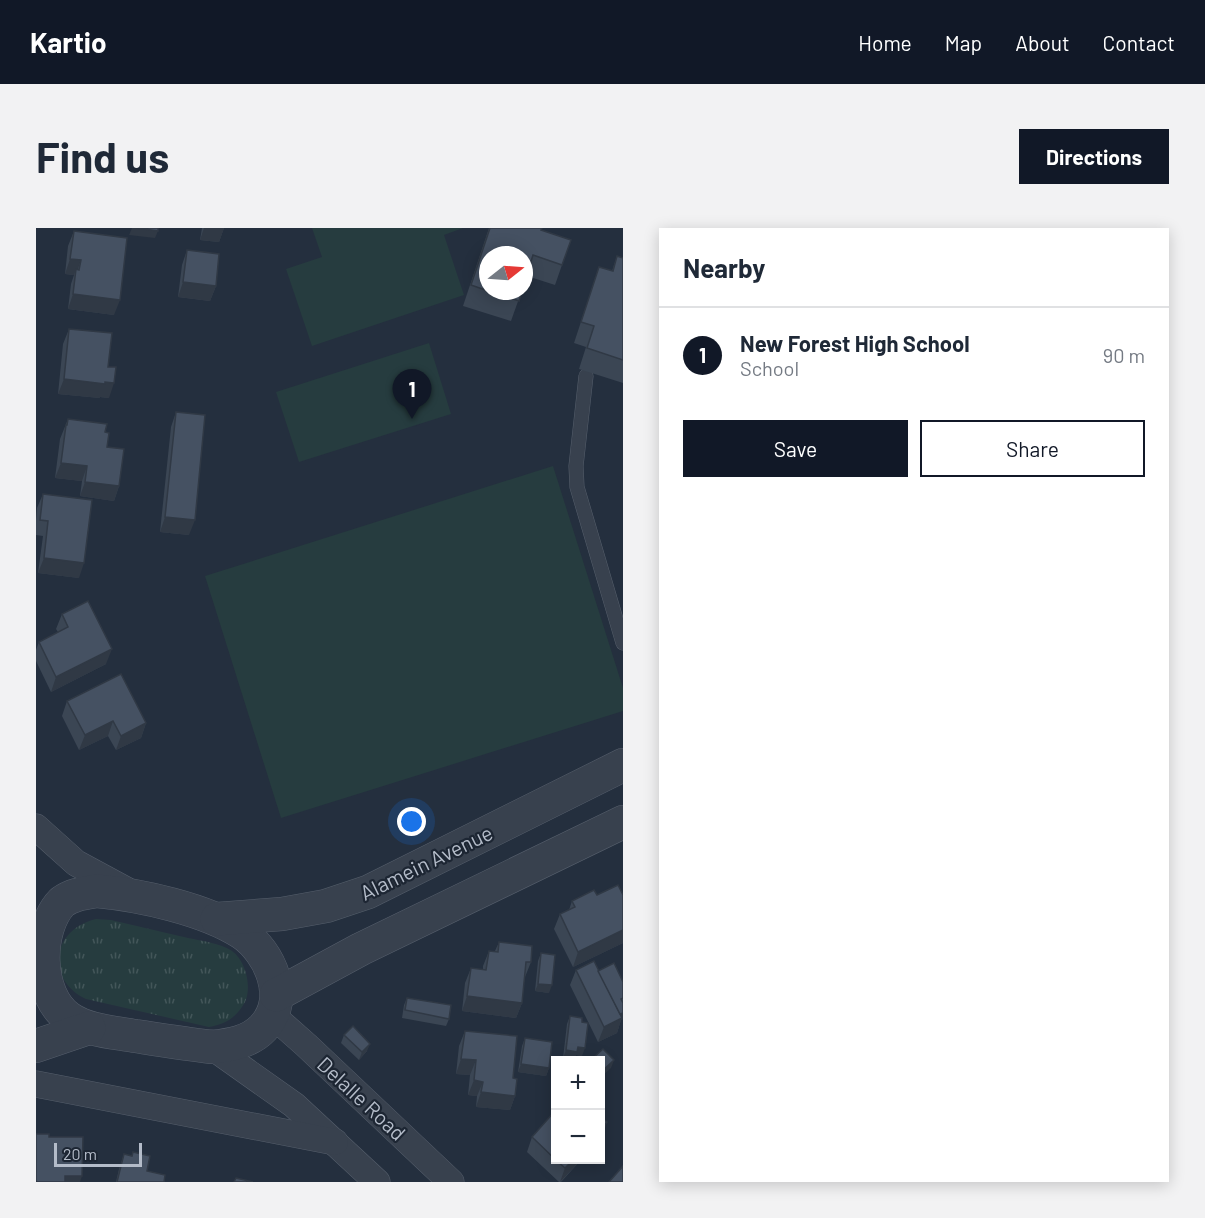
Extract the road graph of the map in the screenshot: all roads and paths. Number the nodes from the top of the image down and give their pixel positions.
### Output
1 (586, 376) dead end
2 (623, 643) edge
3 (623, 765) edge
4 (623, 822) edge
5 (36, 827) edge
6 (134, 895) junction
7 (217, 919) junction
8 (38, 974) edge
9 (274, 1005) junction
10 (89, 1028) junction
11 (36, 1046) edge
12 (212, 1047) junction
13 (36, 1084) edge
14 (335, 1142) junction
15 (377, 1182) edge
16 (451, 1182) edge

1 - 2 lane
3 - 7 street, Alamein Avenue
4 - 9 street
5 - 6 street
6 - 7 street
6 - 8 street
7 - 9 street
8 - 10 street
9 - 12 street
9 - 16 street, Delalle Road
10 - 11 street
10 - 12 street
12 - 14 street
13 - 14 street
14 - 15 street

